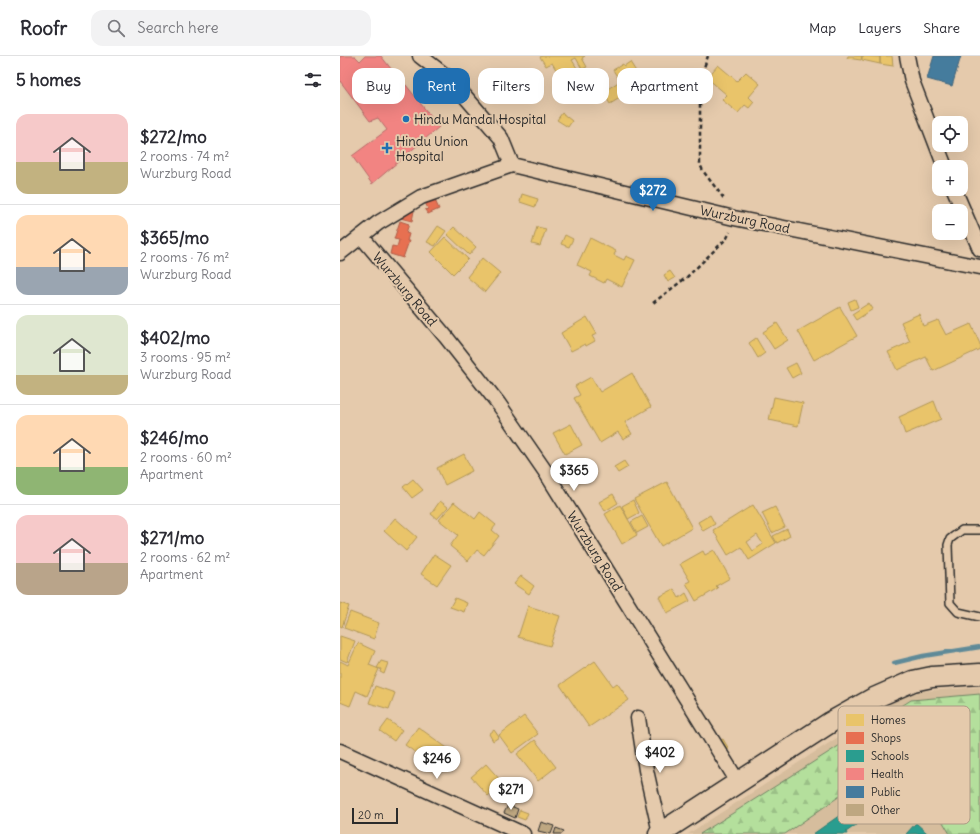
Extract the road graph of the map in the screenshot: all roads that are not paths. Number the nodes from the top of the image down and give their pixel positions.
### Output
1 (420, 56) edge
2 (907, 56) edge
3 (942, 160) edge
4 (512, 165) junction
5 (957, 196) edge
6 (361, 236) junction
7 (980, 249) edge
8 (340, 253) edge
9 (980, 267) edge
10 (980, 530) edge
11 (980, 616) edge
12 (980, 674) edge
13 (861, 706) edge
14 (638, 718) dead end
15 (838, 718) edge
16 (340, 751) edge
17 (738, 782) junction
18 (523, 834) edge
19 (659, 834) edge

1 - 4 street
2 - 3 street
4 - 6 street
4 - 9 street, Wurzburg Road
5 - 7 street
6 - 8 street
6 - 17 street, Wurzburg Road
10 - 11 lane
12 - 13 main road
14 - 19 street
15 - 17 main road
16 - 18 street
17 - 19 main road

